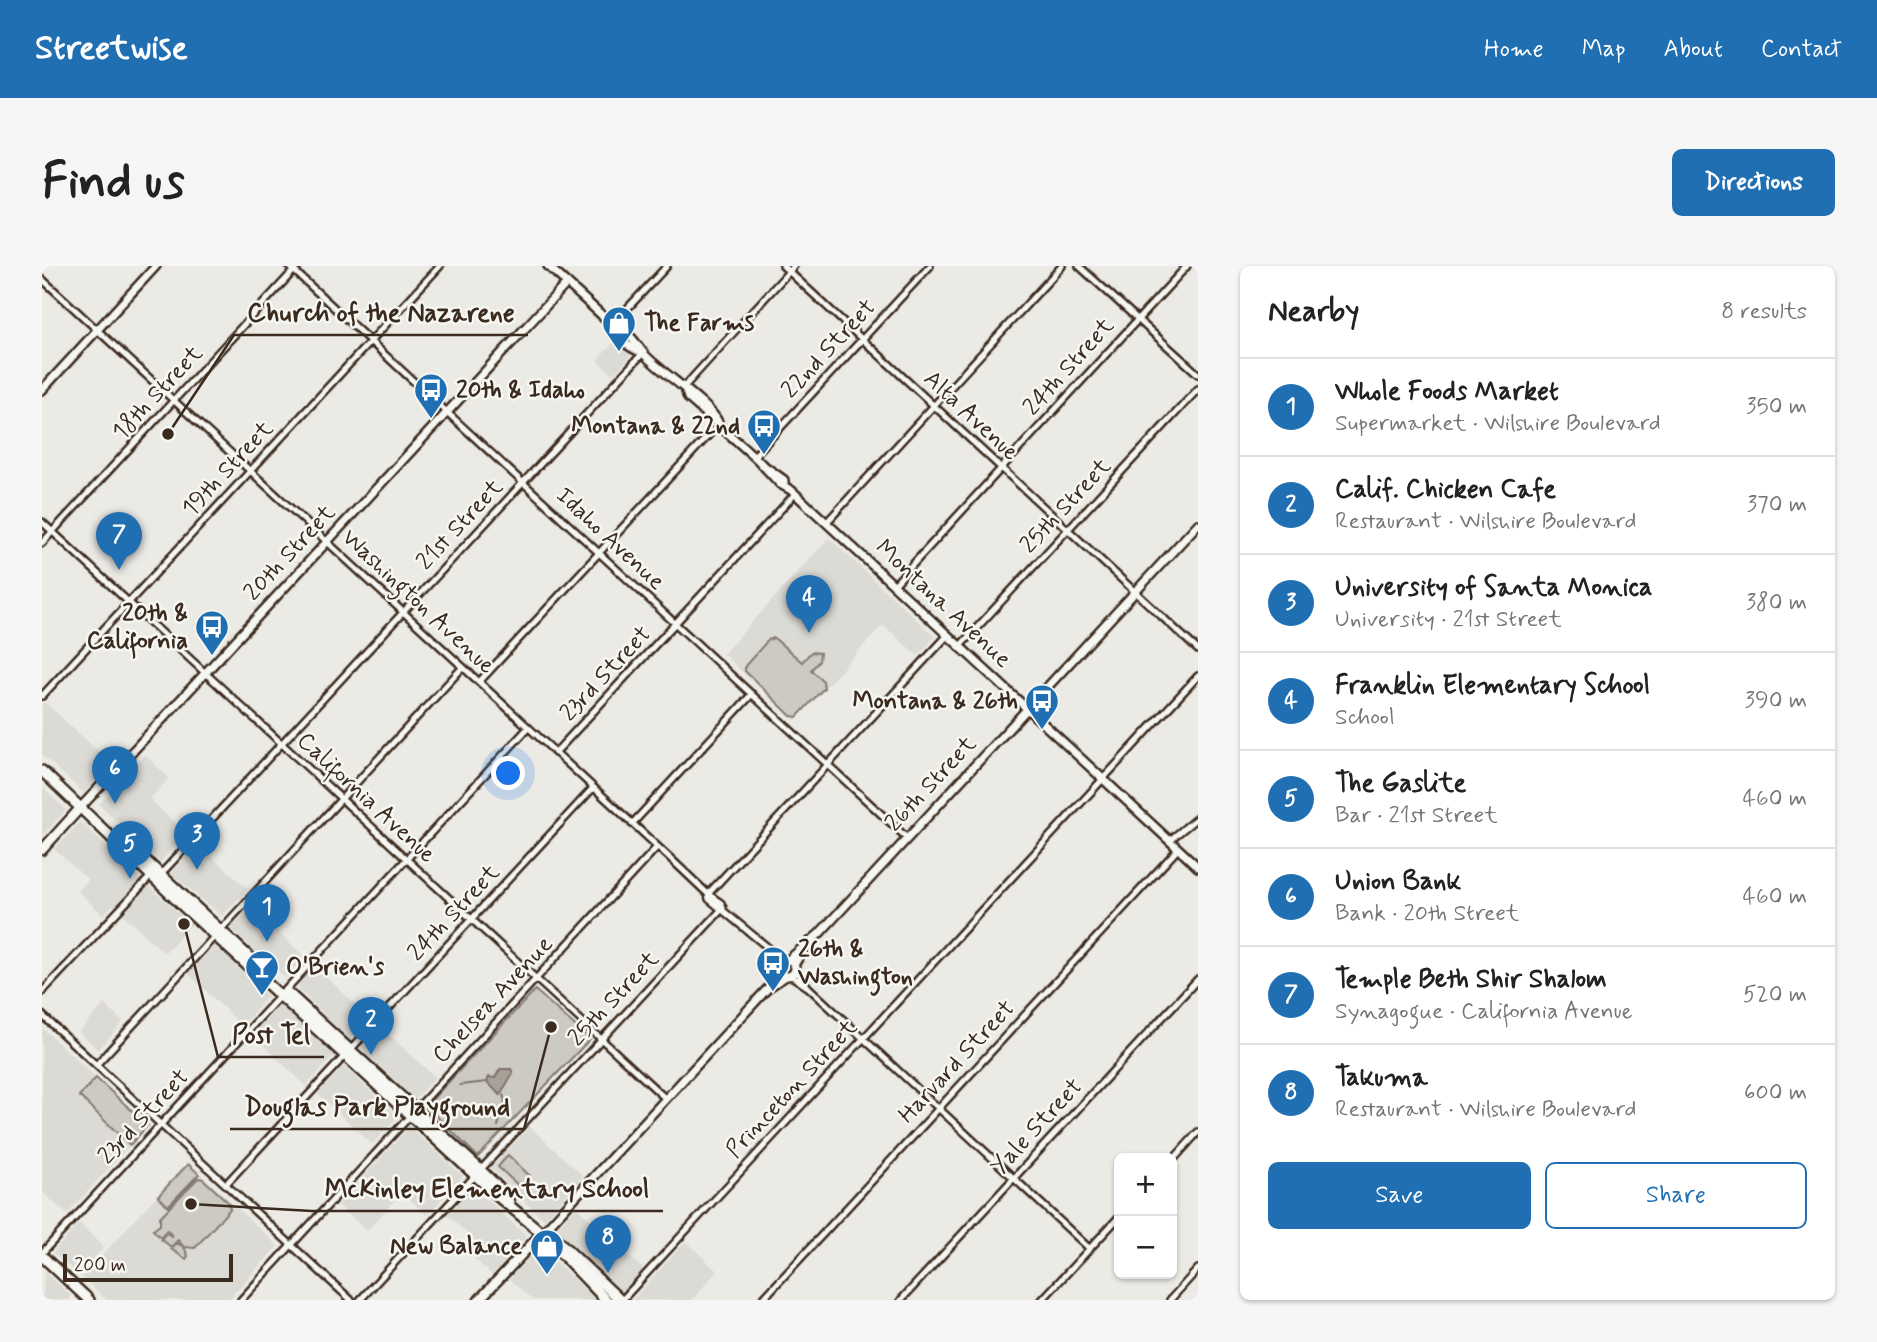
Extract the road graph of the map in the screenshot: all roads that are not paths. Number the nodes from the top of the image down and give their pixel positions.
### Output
1 (156, 266) edge
2 (440, 266) edge
3 (548, 266) edge
4 (667, 266) edge
5 (783, 266) edge
6 (794, 266) edge
7 (930, 266) edge
8 (1062, 266) edge
9 (1079, 266) edge
10 (1187, 266) edge
11 (294, 268) edge
12 (789, 271) junction
13 (42, 279) edge
14 (567, 283) junction
15 (1136, 319) junction
16 (615, 328) junction
17 (97, 330) junction
18 (862, 339) junction
19 (370, 341) junction
20 (643, 353) junction
21 (1198, 374) edge
22 (1198, 389) edge
23 (42, 390) edge
24 (684, 391) junction
25 (174, 401) junction
26 (934, 406) junction
27 (445, 412) junction
28 (719, 424) junction
29 (754, 456) junction
30 (1001, 468) junction
31 (250, 471) junction
32 (523, 482) junction
33 (795, 494) junction
34 (42, 522) edge
35 (826, 523) junction
36 (1198, 524) edge
37 (1069, 529) junction
38 (52, 532) junction
39 (327, 542) junction
40 (42, 543) edge
41 (599, 553) junction
42 (894, 585) junction
43 (1135, 592) junction
44 (128, 602) junction
45 (403, 613) junction
46 (676, 624) junction
47 (948, 635) junction
48 (960, 646) junction
49 (1198, 650) edge
50 (463, 667) junction
51 (205, 672) junction
52 (1198, 676) edge
53 (479, 682) junction
54 (752, 694) junction
55 (42, 696) edge
56 (1027, 708) junction
57 (528, 728) junction
58 (282, 743) junction
59 (555, 753) junction
60 (828, 765) junction
61 (42, 771) edge
62 (1103, 779) junction
63 (593, 788) junction
64 (341, 798) junction
65 (81, 807) junction
66 (1198, 817) edge
67 (632, 824) junction
68 (907, 838) junction
69 (1170, 840) junction
70 (119, 842) junction
71 (657, 847) junction
72 (1178, 849) junction
73 (42, 850) edge
74 (406, 859) junction
75 (1198, 867) edge
76 (152, 874) junction
77 (708, 894) junction
78 (723, 908) junction
79 (471, 919) junction
80 (218, 932) junction
81 (787, 968) junction
82 (536, 979) junction
83 (1198, 979) edge
84 (42, 992) edge
85 (283, 992) junction
86 (42, 1015) edge
87 (863, 1038) junction
88 (601, 1039) junction
89 (348, 1052) junction
90 (96, 1065) junction
91 (666, 1099) junction
92 (938, 1108) junction
93 (413, 1114) junction
94 (160, 1125) junction
95 (1198, 1132) edge
96 (1177, 1155) edge
97 (478, 1173) junction
98 (1014, 1178) junction
99 (226, 1184) junction
100 (1114, 1223) edge
101 (542, 1233) junction
102 (290, 1244) junction
103 (1090, 1249) junction
104 (43, 1258) edge
105 (1198, 1269) edge
106 (84, 1298) edge
107 (241, 1300) edge
108 (351, 1300) edge
109 (360, 1300) edge
110 (479, 1300) edge
111 (606, 1300) edge
112 (621, 1300) edge
113 (762, 1300) edge
114 (901, 1300) edge
115 (1042, 1300) edge
116 (1170, 1300) edge

1 - 17 street
2 - 19 street, 19th Street
3 - 14 street, Montana Avenue
4 - 16 street
5 - 12 street, Alta Avenue
6 - 12 street
7 - 18 street, 22nd Street
8 - 26 street
9 - 15 street
10 - 15 street, 24th Street
11 - 19 street, Idaho Avenue
11 - 25 street, 18th Street
12 - 18 street, Alta Avenue
12 - 24 street
13 - 17 street, Washington Avenue
14 - 16 street, Montana Avenue
14 - 27 street, 20th Street
15 - 21 street
15 - 30 street, 24th Street
16 - 20 street, Montana Avenue
17 - 23 street
17 - 25 street, Washington Avenue
18 - 26 street, Alta Avenue
18 - 29 street, 22nd Street
19 - 27 street, Idaho Avenue
19 - 31 street, 19th Street
20 - 24 street, Montana Avenue
20 - 32 street, 21st Street
22 - 37 street, 25th Street
24 - 28 street, Montana Avenue
25 - 31 street, Washington Avenue
25 - 38 street, 18th Street
26 - 30 street, Alta Avenue
26 - 35 street
27 - 32 street, Idaho Avenue
27 - 39 street, 20th Street
28 - 29 street, Montana Avenue
28 - 41 street
29 - 33 street, Montana Avenue
30 - 37 street, Alta Avenue
30 - 42 street, 24th Street
31 - 39 street, Washington Avenue
31 - 44 street, 19th Street
32 - 41 street, Idaho Avenue
32 - 45 street, 21st Street
33 - 35 street, Montana Avenue
33 - 46 street, 23rd Street
34 - 38 street, California Avenue
35 - 42 street, Montana Avenue
36 - 43 street, 26th Street
37 - 43 street, Alta Avenue
37 - 48 street, 25th Street
38 - 40 street, 18th Street
38 - 44 street, California Avenue
39 - 45 street, Washington Avenue
39 - 51 street, 20th Street
41 - 46 street, Idaho Avenue
41 - 53 street
42 - 47 street, Montana Avenue
43 - 49 street, Alta Avenue
43 - 56 street, 26th Street
44 - 51 street, California Avenue
44 - 55 street, 19th Street
45 - 50 street, Washington Avenue
45 - 58 street, 21st Street
46 - 54 street, Idaho Avenue
46 - 59 street, 23rd Street
47 - 48 street, Montana Avenue
47 - 60 street
48 - 56 street, Montana Avenue
50 - 53 street, Washington Avenue
50 - 64 street
51 - 58 street, California Avenue
51 - 65 street, 20th Street
52 - 62 street, Princeton Street
53 - 57 street, Washington Avenue
54 - 60 street, Idaho Avenue
54 - 67 street
56 - 62 street, Montana Avenue
56 - 68 street, 26th Street
57 - 59 street, Washington Avenue
57 - 74 street, 23rd Street
58 - 64 street, California Avenue
58 - 76 street, 21st Street
59 - 63 street, Washington Avenue
60 - 68 street, Idaho Avenue
60 - 77 street
61 - 65 main road
62 - 69 street, Montana Avenue
62 - 87 street, Princeton Street
63 - 67 street, Washington Avenue
63 - 79 street, 24th Street
64 - 74 street, California Avenue
64 - 80 street
65 - 70 main road
65 - 73 main road, 20th Street
66 - 69 street
67 - 71 street, Washington Avenue
68 - 81 street, 26th Street
69 - 72 street, Montana Avenue
70 - 76 main road
70 - 76 main road
71 - 77 street, Washington Avenue
71 - 82 street, Chelsea Avenue
72 - 75 street, Montana Avenue
72 - 92 street, Harvard Street
74 - 79 street, California Avenue
74 - 85 street, 23rd Street
76 - 80 main road
76 - 84 street, 21st Street
77 - 78 street, Washington Avenue
78 - 81 street, Washington Avenue
78 - 88 street, 25th Street
79 - 82 street, California Avenue
79 - 89 street, 24th Street
80 - 85 main road
80 - 90 street
81 - 87 street, Washington Avenue
81 - 91 street, 26th Street
82 - 88 street, California Avenue
82 - 93 street, Chelsea Avenue
83 - 98 street, Yale Street
85 - 89 main road
85 - 94 street, 23rd Street
86 - 90 street
87 - 92 street, Washington Avenue
87 - 112 street, Princeton Street
88 - 91 street, California Avenue
88 - 97 street, 25th Street
89 - 93 main road
89 - 99 street, 24th Street
90 - 94 street
91 - 101 street, 26th Street
92 - 98 street, Washington Avenue
92 - 113 street, Harvard Street
93 - 97 main road
93 - 102 street, Chelsea Avenue
94 - 99 street
94 - 104 street, 23rd Street
95 - 96 street
97 - 101 main road
97 - 109 street, 25th Street
98 - 103 street, Washington Avenue
98 - 114 street, Yale Street
99 - 102 street
100 - 103 street
101 - 110 main road, 26th Street
101 - 111 main road
101 - 112 main road
102 - 107 street, Chelsea Avenue
102 - 108 street
103 - 115 street
104 - 106 main road
105 - 116 street

